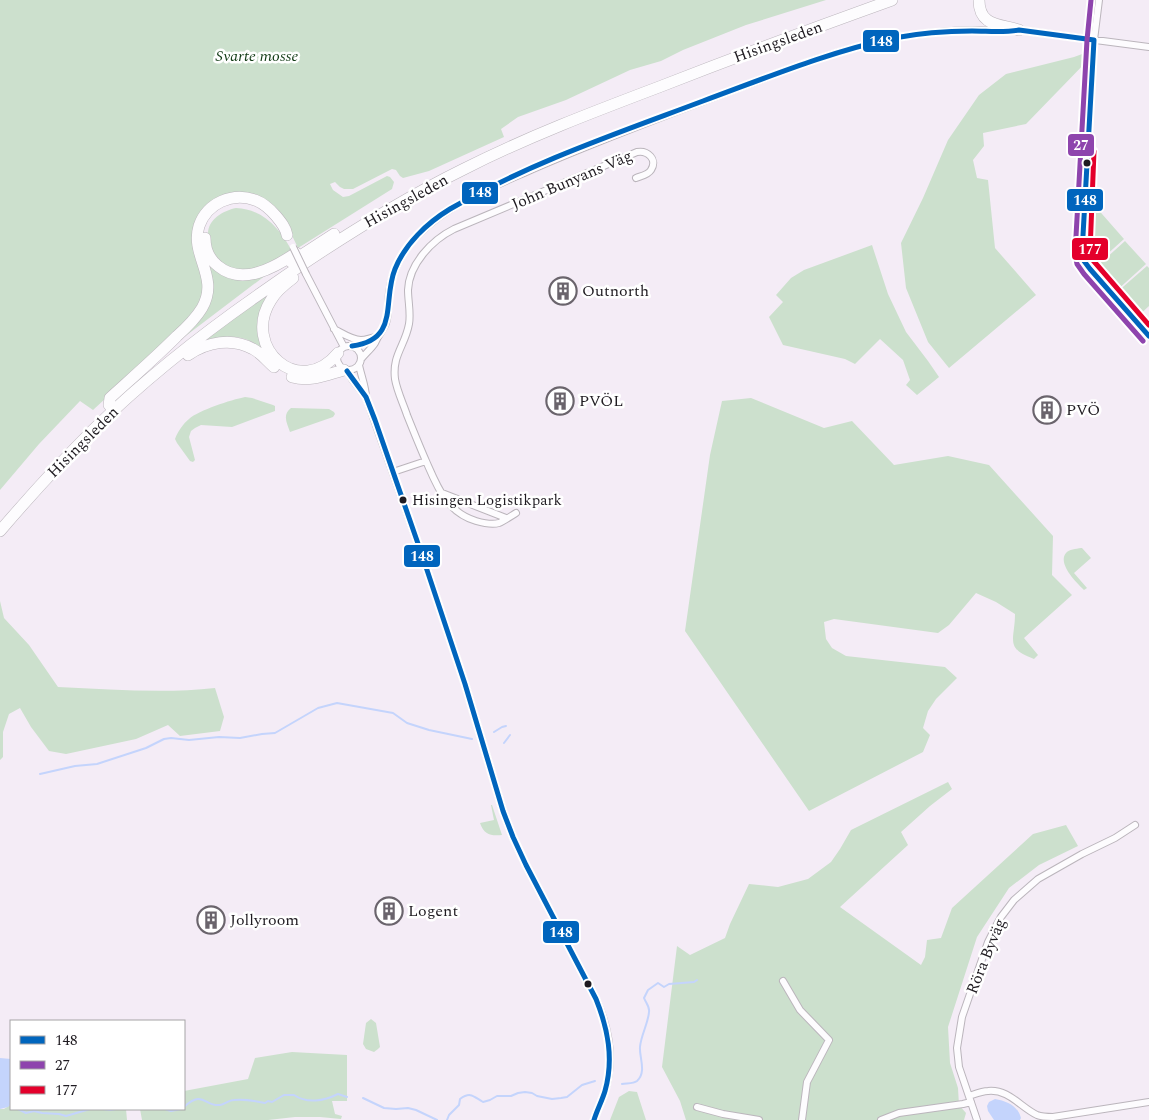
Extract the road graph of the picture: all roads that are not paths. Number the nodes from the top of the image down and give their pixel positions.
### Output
1 (870, 0) edge
2 (892, 0) edge
3 (979, 0) edge
4 (1098, 0) edge
5 (1019, 30) junction
6 (1094, 40) junction
7 (1149, 47) edge
8 (636, 178) dead end
9 (355, 229) junction
10 (287, 235) junction
11 (317, 244) junction
12 (334, 328) junction
13 (378, 337) junction
14 (352, 346) junction
15 (341, 350) junction
16 (362, 358) junction
17 (360, 366) junction
18 (346, 370) junction
19 (153, 376) junction
20 (366, 397) junction
21 (109, 405) junction
22 (426, 460) junction
23 (393, 472) junction
24 (442, 493) junction
25 (516, 513) dead end
26 (506, 518) junction
27 (0, 519) edge
28 (0, 531) edge
29 (1135, 825) dead end
30 (783, 981) dead end
31 (970, 1099) junction
32 (1149, 1102) edge
33 (697, 1107) dead end
34 (594, 1120) edge
35 (759, 1120) edge
36 (802, 1120) edge
37 (881, 1120) edge
38 (977, 1120) edge

1 - 11 highway, Hisingsleden
2 - 9 highway, Hisingsleden
3 - 5 highway
4 - 6 street
5 - 6 street
5 - 13 street
6 - 7 street
8 - 22 street, John Bunyans Väg
9 - 15 highway
9 - 19 highway, Hisingsleden
10 - 11 highway
10 - 12 street, bridge
10 - 21 highway
11 - 21 highway, Hisingsleden
12 - 13 street
12 - 15 street
13 - 14 street
13 - 16 street
14 - 15 street
14 - 16 street
15 - 18 street
16 - 17 street
17 - 18 street
17 - 20 street
18 - 19 highway
18 - 20 street
19 - 28 highway, Hisingsleden
20 - 23 street
21 - 27 highway, Hisingsleden
22 - 23 street
22 - 24 street, John Bunyans Väg
23 - 34 street
24 - 26 street
24 - 26 street, John Bunyans Väg
25 - 26 street, John Bunyans Väg
29 - 31 street, Röra Byväg
30 - 36 street
31 - 32 street
31 - 37 street
31 - 38 street, Röra Byväg
33 - 35 street

